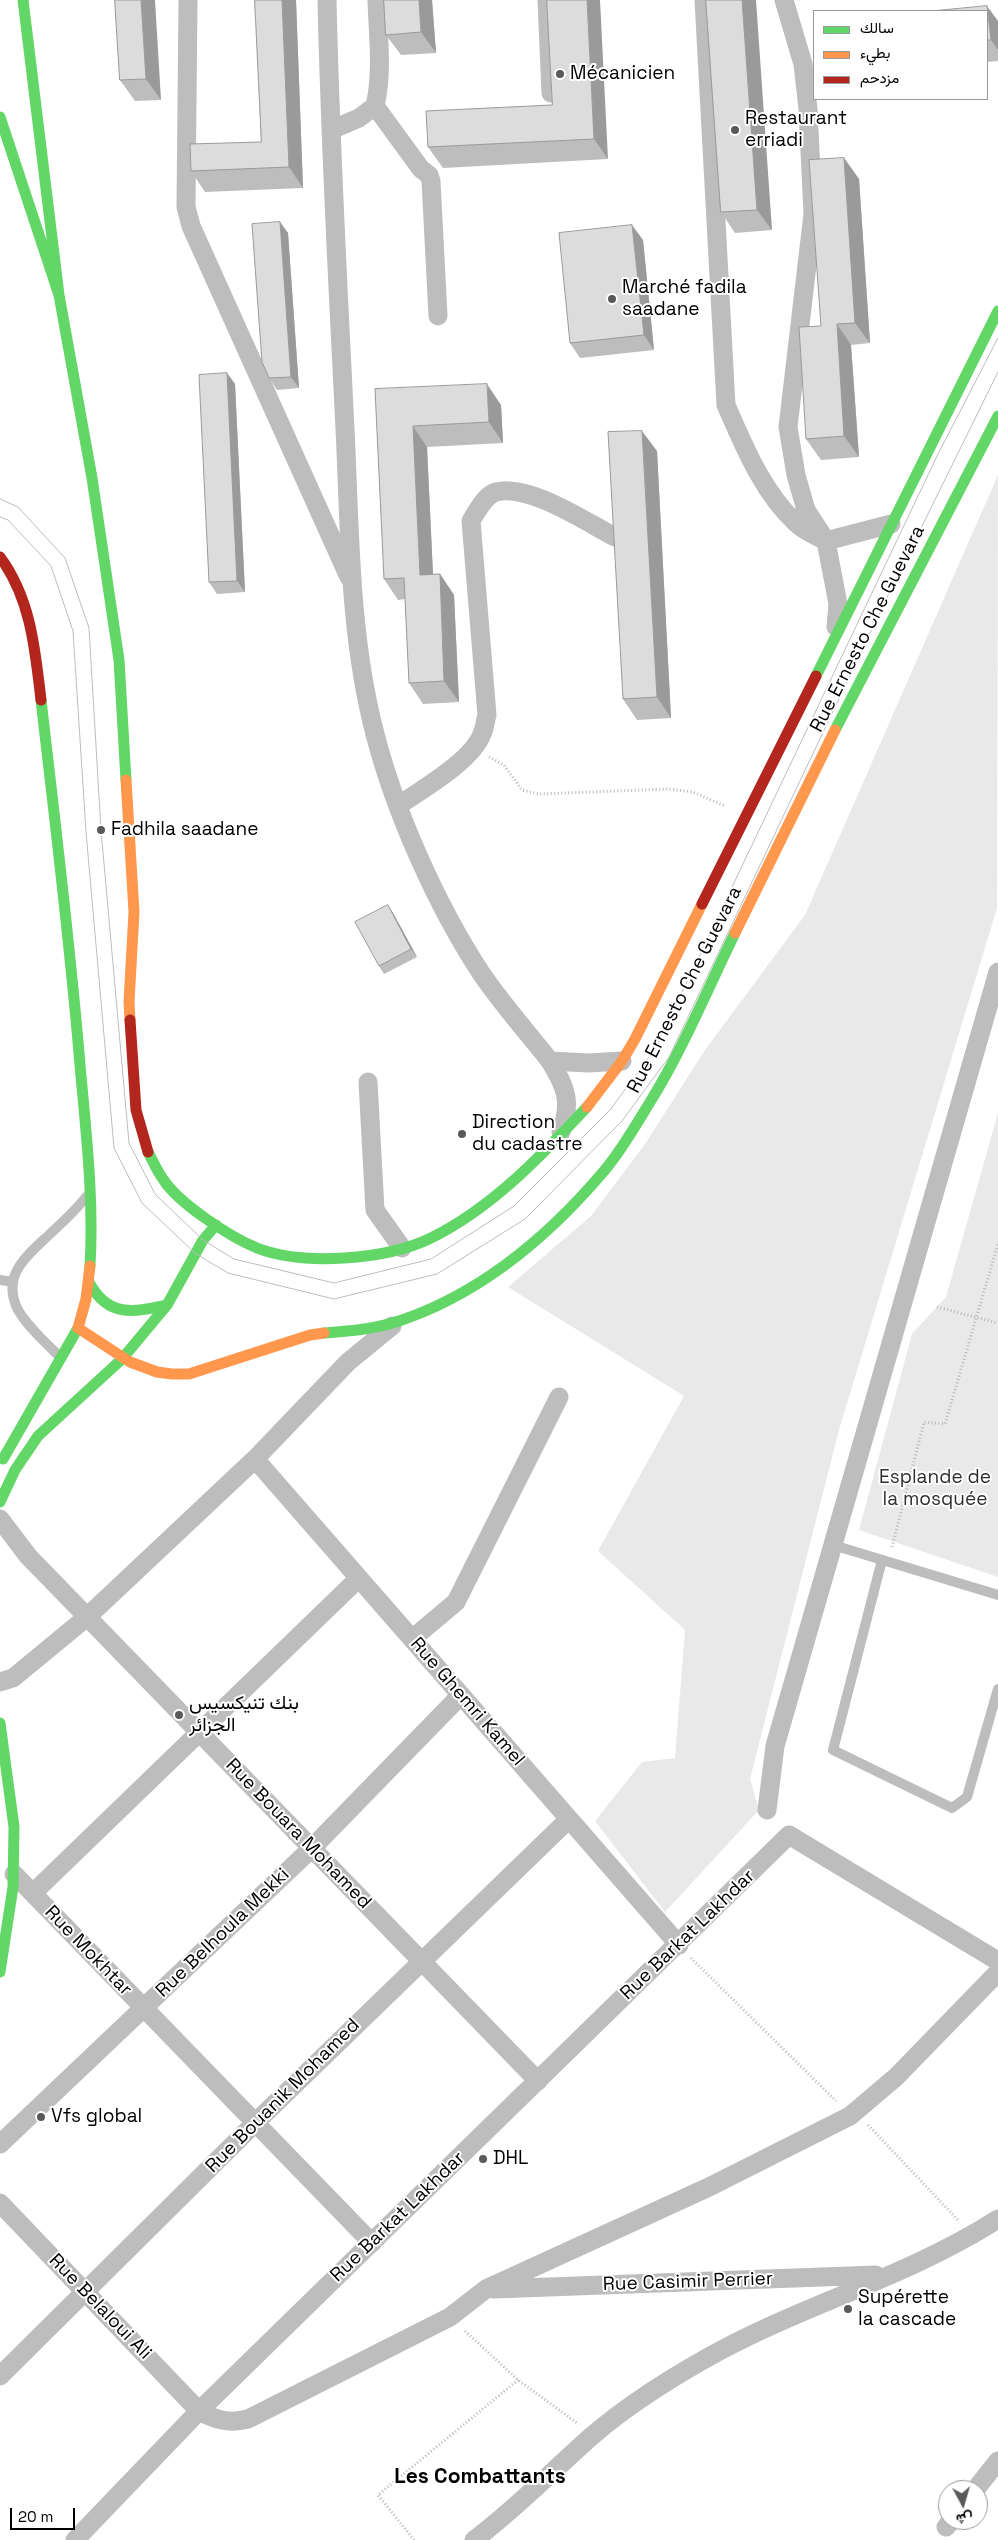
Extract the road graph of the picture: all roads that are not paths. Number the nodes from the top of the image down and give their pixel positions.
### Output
1 (24, 0) edge
2 (188, 0) edge
3 (327, 0) edge
4 (377, 0) edge
5 (548, 0) edge
6 (704, 0) edge
7 (784, 0) edge
8 (551, 93) edge
9 (375, 106) junction
10 (0, 118) edge
11 (331, 130) junction
12 (59, 295) junction
13 (998, 311) edge
14 (438, 316) dead end
15 (998, 416) edge
16 (891, 524) junction
17 (614, 537) edge
18 (826, 541) junction
19 (0, 557) edge
20 (353, 586) junction
21 (836, 638) junction
22 (398, 806) junction
23 (998, 972) edge
24 (550, 1061) junction
25 (622, 1061) junction
26 (368, 1082) dead end
27 (560, 1136) junction
28 (90, 1192) junction
29 (216, 1225) junction
30 (402, 1248) junction
31 (0, 1280) edge
32 (13, 1282) junction
33 (90, 1284) junction
34 (166, 1305) junction
35 (397, 1322) junction
36 (78, 1328) junction
37 (59, 1357) junction
38 (122, 1359) junction
39 (559, 1397) dead end
40 (255, 1459) junction
41 (0, 1464) edge
42 (0, 1502) edge
43 (0, 1519) edge
44 (833, 1545) junction
45 (885, 1561) junction
46 (359, 1578) junction
47 (998, 1595) edge
48 (87, 1617) junction
49 (412, 1639) junction
50 (0, 1682) edge
51 (998, 1689) edge
52 (461, 1696) junction
53 (0, 1723) edge
54 (200, 1732) junction
55 (0, 1798) edge
56 (767, 1810) dead end
57 (569, 1819) junction
58 (14, 1827) junction
59 (312, 1848) junction
60 (14, 1874) junction
61 (33, 1893) junction
62 (679, 1945) junction
63 (421, 1961) junction
64 (998, 1961) edge
65 (0, 1972) edge
66 (998, 1972) edge
67 (145, 2009) junction
68 (538, 2081) junction
69 (255, 2123) junction
70 (0, 2144) edge
71 (0, 2203) edge
72 (998, 2220) edge
73 (372, 2243) junction
74 (890, 2274) junction
75 (486, 2289) junction
76 (86, 2292) junction
77 (0, 2376) edge
78 (199, 2411) junction
79 (998, 2461) edge
80 (983, 2480) edge
81 (74, 2540) edge
82 (474, 2540) edge

1 - 12 main road
2 - 20 street
3 - 11 street
4 - 9 street
5 - 8 street
6 - 18 street
7 - 18 street
9 - 11 street
9 - 14 street
10 - 12 main road
11 - 20 street
12 - 29 main road, Rue Ernesto Che Guevara
13 - 16 main road, Rue Ernesto Che Guevara
15 - 35 main road, Rue Ernesto Che Guevara
16 - 18 street
16 - 21 main road, Rue Ernesto Che Guevara
17 - 22 street
18 - 21 street
19 - 28 main road
20 - 22 street
21 - 25 main road, Rue Ernesto Che Guevara
22 - 24 street
23 - 44 street
24 - 25 street
24 - 27 street
25 - 27 main road, Rue Ernesto Che Guevara
26 - 30 street
27 - 30 main road, Rue Ernesto Che Guevara
28 - 32 lane
28 - 33 main road
29 - 30 main road, Rue Ernesto Che Guevara
29 - 34 main road
31 - 32 lane
32 - 37 lane
33 - 34 main road
33 - 36 main road
34 - 38 main road
35 - 38 main road, Rue Ernesto Che Guevara
35 - 40 street
36 - 37 main road
36 - 38 main road, Rue Ernesto Che Guevara
37 - 41 main road
38 - 42 main road
39 - 49 street
40 - 46 street, Rue Ghemri Kamel
40 - 48 street
43 - 48 street, Rue Bouara Mohamed
44 - 45 lane
44 - 56 street
45 - 47 lane
45 - 51 lane
46 - 49 street, Rue Ghemri Kamel
46 - 54 street
48 - 50 street
48 - 54 street, Rue Bouara Mohamed
49 - 52 street, Rue Ghemri Kamel
52 - 57 street, Rue Ghemri Kamel
52 - 59 street, Rue Belhoula Mekki
53 - 58 main road
54 - 59 street, Rue Bouara Mohamed
54 - 61 street
55 - 58 main road
57 - 62 street, Rue Ghemri Kamel
57 - 63 street, Rue Bouanik Mohamed
58 - 60 main road
59 - 63 street, Rue Bouara Mohamed
59 - 67 street, Rue Belhoula Mekki
60 - 61 street, Rue Mokhtar
60 - 65 main road
61 - 67 street, Rue Mokhtar
62 - 64 street, Rue Barkat Lakhdar
62 - 68 street, Rue Barkat Lakhdar
63 - 68 street, Rue Bouara Mohamed
63 - 69 street, Rue Bouanik Mohamed
66 - 75 street
67 - 69 street, Rue Mokhtar
67 - 70 street, Rue Belhoula Mekki
68 - 73 street, Rue Barkat Lakhdar
69 - 73 street, Rue Mokhtar
69 - 76 street, Rue Bouanik Mohamed
71 - 76 street, Rue Belaloui Ali
72 - 74 street
73 - 78 street, Rue Barkat Lakhdar
74 - 75 street, Rue Casimir Perrier
74 - 82 street
75 - 78 street
76 - 77 street, Rue Bouanik Mohamed
76 - 78 street, Rue Belaloui Ali
78 - 81 street, Rue Barkat Lakhdar
79 - 80 street

